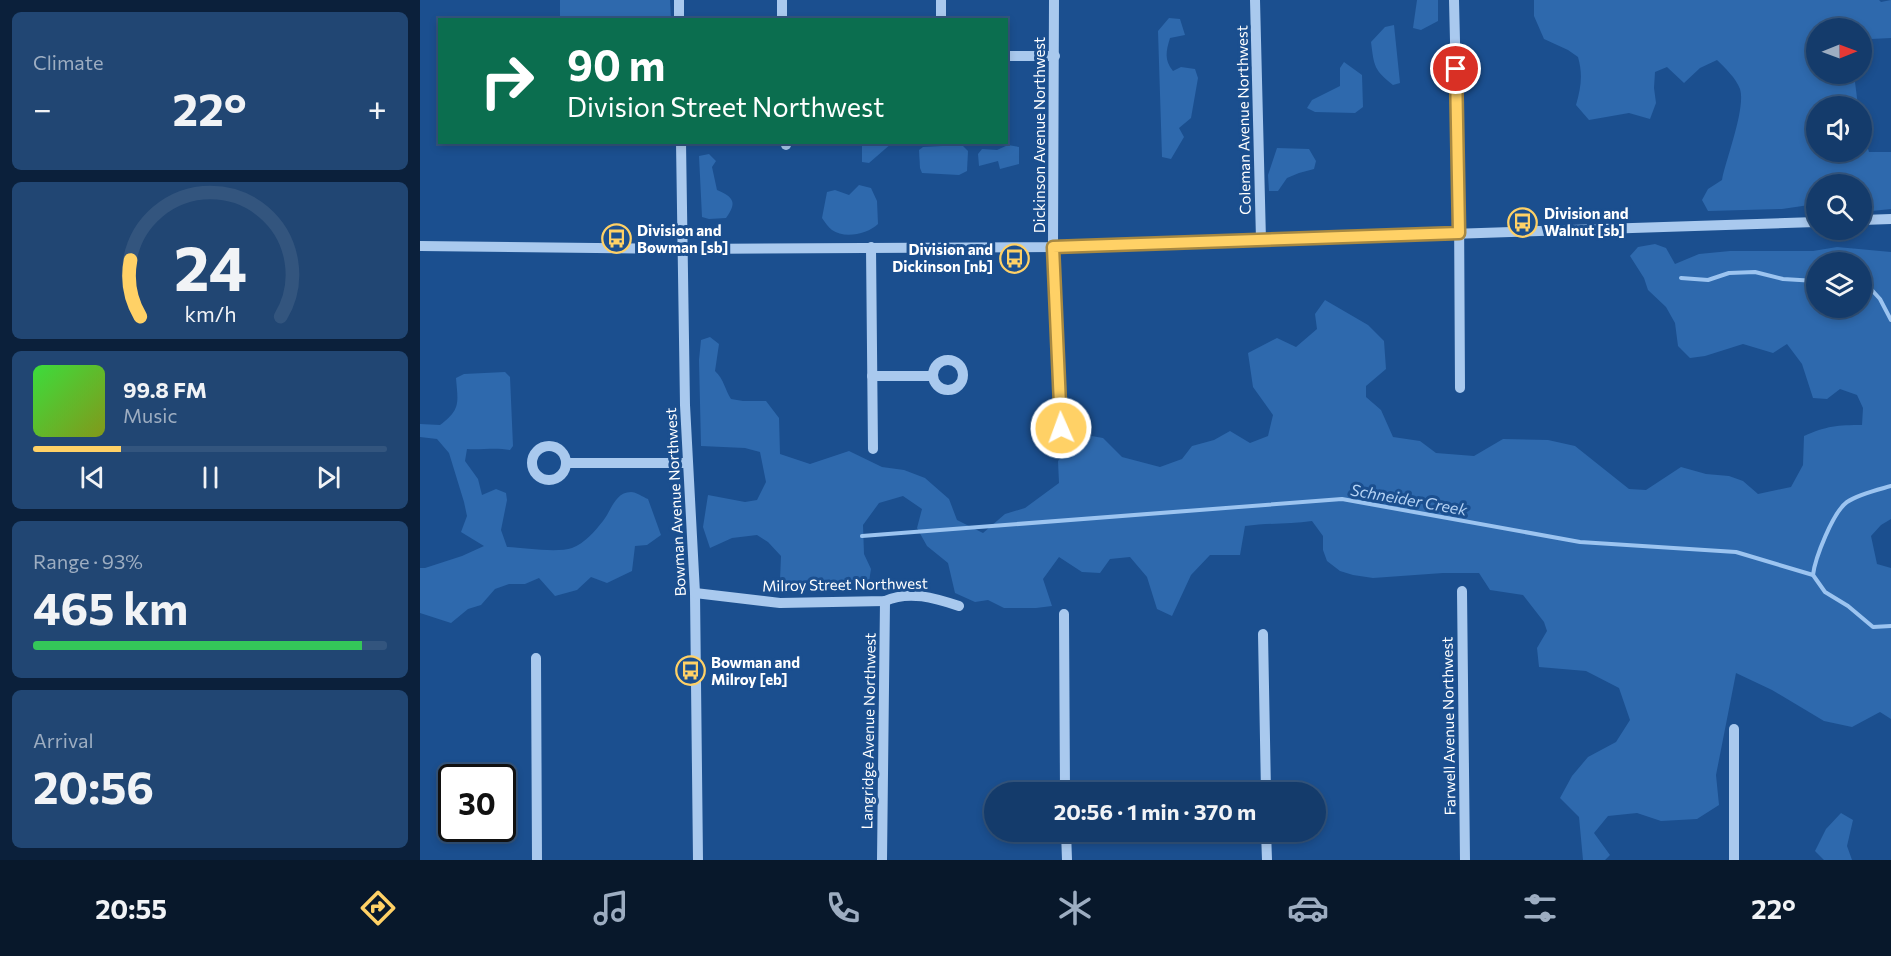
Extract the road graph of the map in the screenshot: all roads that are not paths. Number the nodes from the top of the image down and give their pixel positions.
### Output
1 (679, 0) edge
2 (782, 0) edge
3 (941, 0) edge
4 (1054, 0) edge
5 (1255, 0) edge
6 (1454, 0) edge
7 (679, 18) edge
8 (782, 18) edge
9 (941, 18) edge
10 (1008, 56) edge
11 (1055, 56) junction
12 (681, 144) edge
13 (1891, 219) edge
14 (1872, 220) edge
15 (1806, 222) edge
16 (1459, 233) junction
17 (1260, 240) junction
18 (420, 246) edge
19 (871, 247) junction
20 (1053, 247) junction
21 (683, 249) junction
22 (872, 375) junction
23 (933, 376) dead end
24 (1460, 388) dead end
25 (873, 449) dead end
26 (1062, 451) dead end
27 (566, 463) dead end
28 (687, 464) junction
29 (1462, 591) dead end
30 (695, 593) junction
31 (885, 602) junction
32 (959, 606) dead end
33 (1064, 615) dead end
34 (1263, 634) dead end
35 (536, 658) dead end
36 (1734, 729) dead end
37 (1065, 782) edge
38 (1266, 782) edge
39 (1066, 842) edge
40 (1266, 842) edge
41 (537, 860) edge
42 (698, 860) edge
43 (882, 860) edge
44 (1067, 860) edge
45 (1267, 860) edge
46 (1465, 860) edge
47 (1734, 860) edge

1 - 7 street
2 - 8 street
3 - 9 street
4 - 11 street, Dickinson Avenue Northwest
5 - 17 street, Coleman Avenue Northwest
6 - 16 street
10 - 11 street
11 - 20 street, Dickinson Avenue Northwest
12 - 21 street, Bowman Avenue Northwest
13 - 14 street
15 - 16 street
16 - 17 street
16 - 24 street
17 - 20 street
18 - 21 street
19 - 20 street
19 - 21 street
19 - 22 street
20 - 26 street, Dickinson Avenue Northwest
21 - 28 street, Bowman Avenue Northwest
22 - 23 street
22 - 25 street
27 - 28 street
28 - 30 street, Bowman Avenue Northwest
29 - 46 street, Farwell Avenue Northwest
30 - 31 street, Milroy Street Northwest
30 - 42 street, Bowman Avenue Northwest
31 - 32 street, Milroy Street Northwest
31 - 43 street, Langridge Avenue Northwest
33 - 37 street
34 - 38 street
35 - 41 street
36 - 47 street
39 - 44 street
40 - 45 street

